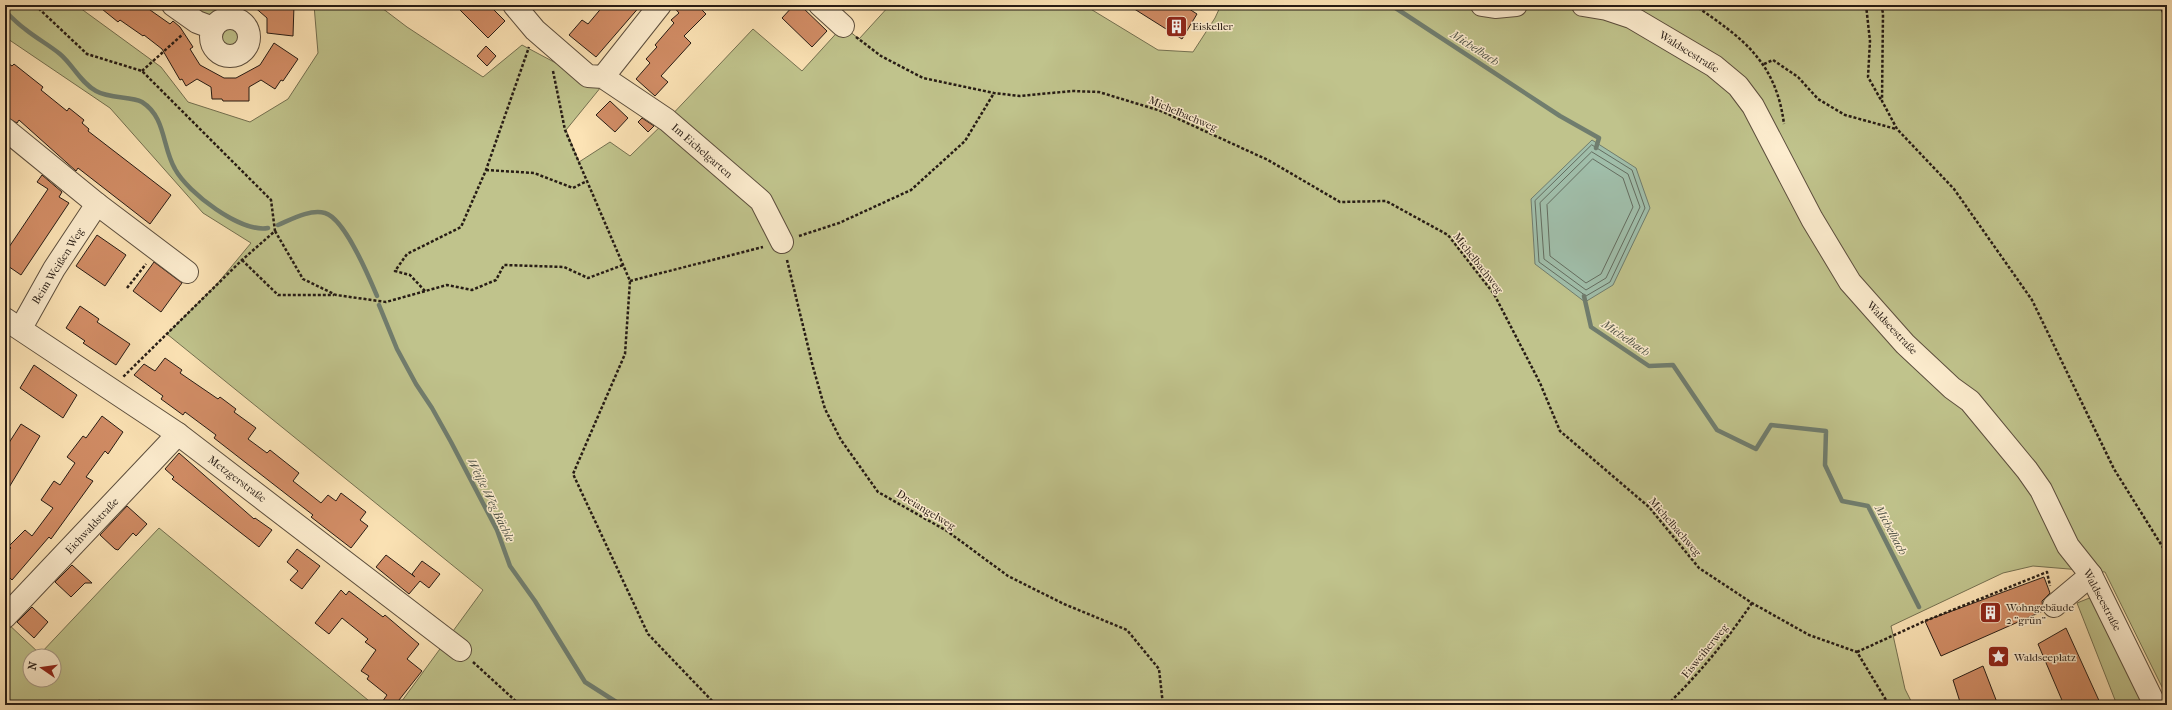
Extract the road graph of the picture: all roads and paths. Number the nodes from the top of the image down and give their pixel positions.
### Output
1 (34, 5) edge
2 (173, 5) edge
3 (514, 5) edge
4 (660, 5) edge
5 (820, 5) edge
6 (1482, 5) edge
7 (1516, 5) edge
8 (1583, 5) edge
9 (1694, 5) edge
10 (1866, 5) edge
11 (1881, 5) edge
12 (2160, 5) edge
13 (2167, 22) edge
14 (205, 25) joint
15 (843, 26) joint
16 (541, 36) junction
17 (1764, 64) junction
18 (142, 71) junction
19 (603, 77) junction
20 (994, 94) junction
21 (1882, 101) junction
22 (5, 129) edge
23 (1897, 129) junction
24 (1776, 149) junction
25 (486, 170) junction
26 (588, 181) junction
27 (97, 204) junction
28 (275, 231) junction
29 (782, 242) junction
30 (157, 249) junction
31 (242, 260) junction
32 (624, 265) junction
33 (187, 272) dead end
34 (630, 281) junction
35 (127, 288) dead end
36 (425, 291) junction
37 (336, 295) junction
38 (13, 323) edge
39 (111, 389) junction
40 (178, 434) junction
41 (2167, 554) edge
42 (2091, 575) junction
43 (1752, 603) junction
44 (2054, 606) joint
45 (5, 617) edge
46 (460, 650) joint
47 (1857, 652) junction
48 (72, 705) edge
49 (109, 705) edge
50 (520, 705) edge
51 (716, 705) edge
52 (1163, 705) edge
53 (1667, 705) edge
54 (1889, 705) edge
55 (2155, 705) edge

1 - 18 path
2 - 14 street
3 - 16 street, Im Eichelgarten
4 - 19 street
5 - 15 street
6 - 7 street
8 - 24 street, Waldseestraße
9 - 17 path
10 - 21 path
11 - 21 path
12 - 13 path
14 - 18 path
15 - 20 path, Michelbachweg
16 - 19 street, Im Eichelgarten
16 - 25 path
16 - 26 path
17 - 23 path
17 - 24 path
18 - 28 path
19 - 29 street, Im Eichelgarten
20 - 29 path
20 - 43 path, Michelbachweg
21 - 23 path
22 - 27 street
23 - 41 path
24 - 42 street, Waldseestraße
25 - 26 path
25 - 36 path
26 - 32 path
27 - 30 street
27 - 38 street, Beim Weißen Weg
28 - 31 path
28 - 37 path
29 - 34 path
29 - 52 path, Dreiangelweg
30 - 33 street
30 - 35 path
31 - 37 path
31 - 39 path
32 - 34 path
32 - 36 path
34 - 51 path
36 - 37 path
38 - 39 street, Metzgerstraße
39 - 40 street, Metzgerstraße
40 - 45 street, Eichwaldstraße
40 - 46 street, Metzgerstraße
42 - 44 street
42 - 55 street, Waldseestraße
43 - 47 path, Michelbachweg
43 - 53 path, Eisweiherweg
44 - 47 path
46 - 50 path
47 - 54 path
48 - 49 path

